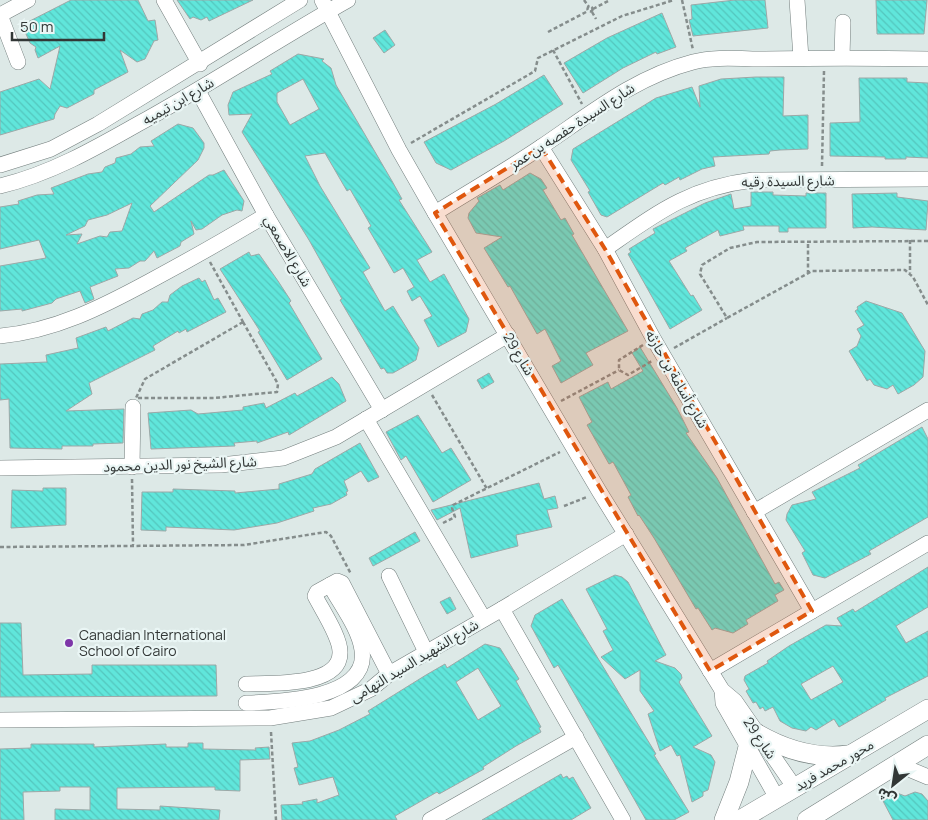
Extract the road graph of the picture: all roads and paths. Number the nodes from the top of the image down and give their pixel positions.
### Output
1 (28, 0) edge
2 (164, 0) edge
3 (300, 0) edge
4 (348, 0) edge
5 (584, 0) edge
6 (610, 0) edge
7 (674, 0) edge
8 (682, 0) edge
9 (797, 0) edge
10 (325, 6) edge
11 (590, 10) junction
12 (0, 15) edge
13 (596, 19) dead end
14 (843, 22) dead end
15 (548, 32) dead end
16 (553, 50) junction
17 (842, 57) junction
18 (801, 58) junction
19 (824, 58) junction
20 (928, 59) edge
21 (695, 61) junction
22 (18, 62) dead end
23 (200, 64) junction
24 (198, 91) junction
25 (587, 114) junction
26 (541, 147) junction
27 (399, 150) junction
28 (0, 165) edge
29 (928, 179) edge
30 (822, 180) junction
31 (0, 186) edge
32 (435, 213) junction
33 (266, 214) junction
34 (910, 240) junction
35 (928, 241) edge
36 (808, 244) junction
37 (605, 249) junction
38 (204, 252) junction
39 (808, 272) junction
40 (910, 273) junction
41 (928, 305) edge
42 (727, 318) junction
43 (243, 322) junction
44 (508, 335) junction
45 (0, 336) edge
46 (653, 338) junction
47 (662, 355) junction
48 (619, 370) junction
49 (425, 384) junction
50 (550, 406) junction
51 (133, 408) dead end
52 (382, 410) junction
53 (928, 410) edge
54 (366, 420) junction
55 (573, 445) junction
56 (132, 467) junction
57 (0, 468) edge
58 (487, 489) junction
59 (600, 491) junction
60 (564, 506) dead end
61 (754, 512) junction
62 (431, 530) junction
63 (626, 534) junction
64 (928, 543) edge
65 (133, 545) junction
66 (0, 547) edge
67 (389, 576) dead end
68 (355, 579) dead end
69 (502, 609) junction
70 (812, 611) junction
71 (484, 619) junction
72 (426, 652) junction
73 (710, 671) junction
74 (388, 674) junction
75 (246, 694) dead end
76 (928, 709) edge
77 (270, 718) junction
78 (0, 720) edge
79 (576, 738) junction
80 (752, 740) junction
81 (928, 745) edge
82 (852, 755) junction
83 (897, 764) junction
84 (928, 778) edge
85 (794, 788) junction
86 (778, 798) junction
87 (811, 819) edge
88 (276, 820) edge
89 (430, 820) edge
90 (623, 820) edge
91 (724, 820) edge
92 (740, 820) edge

1 - 12 street
2 - 23 street
3 - 23 street, شارع ابن تيميه
4 - 10 street, شارع ابن تيميه
5 - 11 path
6 - 11 path
7 - 16 path
8 - 21 path
9 - 18 street
10 - 24 street, شارع ابن تيميه
10 - 27 street, شارع 29
11 - 13 path
11 - 15 path
12 - 22 street
14 - 17 street
16 - 25 path
16 - 27 path
17 - 19 street, شارع السيدة حفصه بن عمر
17 - 20 street, شارع السيدة حفصه بن عمر
18 - 19 street, شارع السيدة حفصه بن عمر
18 - 21 street, شارع السيدة حفصه بن عمر
19 - 30 path
21 - 25 street, شارع السيدة حفصه بن عمر
23 - 28 street, شارع ابن تيميه
24 - 31 street, شارع ابن تيميه
24 - 33 street, شارع الاصمعي
25 - 26 street, شارع السيدة حفصه بن عمر
26 - 32 street, شارع السيدة حفصه بن عمر
26 - 37 street, شارع أسامة بن حارثه
27 - 32 street, شارع 29
29 - 30 street, شارع السيدة رقيه
30 - 37 street, شارع السيدة رقيه
32 - 44 street, شارع 29
33 - 38 street
33 - 52 street, شارع الاصمعي
34 - 35 path
34 - 36 path
34 - 40 path
36 - 39 path
36 - 42 path
37 - 46 street, شارع أسامة بن حارثه
38 - 43 path
38 - 45 street
39 - 40 path
39 - 42 path
40 - 41 path
42 - 47 path
43 - 43 path
44 - 49 street, شارع الشيخ نور الدين محمود
44 - 50 street, شارع 29
46 - 47 street, شارع أسامة بن حارثه
46 - 48 path
47 - 48 path
47 - 61 street, شارع أسامة بن حارثه
48 - 50 path
49 - 52 street, شارع الشيخ نور الدين محمود
49 - 58 path
50 - 55 street, شارع 29
51 - 56 street
52 - 54 street, شارع الشيخ نور الدين محمود
53 - 61 street
54 - 56 street, شارع الشيخ نور الدين محمود
54 - 62 street
55 - 58 path
55 - 59 street, شارع 29
56 - 57 street, شارع الشيخ نور الدين محمود
56 - 65 path
58 - 62 path
59 - 60 path
59 - 63 street, شارع 29
61 - 70 street, شارع أسامة بن حارثه
62 - 71 street
63 - 69 street, شارع الشهيد السيد التهامى
63 - 73 street, شارع 29
64 - 70 street
65 - 66 path
65 - 68 path
67 - 72 street
69 - 71 street, شارع الشهيد السيد التهامى
69 - 79 street
70 - 73 street
71 - 72 street, شارع الشهيد السيد التهامى
72 - 74 street, شارع الشهيد السيد التهامى
73 - 80 street, شارع 29
74 - 75 street
74 - 77 street, شارع الشهيد السيد التهامى
76 - 82 main road, محور محمد فريد
77 - 78 street, شارع الشهيد السيد التهامى
77 - 88 path
79 - 89 street
79 - 90 street
80 - 82 main road
80 - 85 street, شارع 29
80 - 86 street, شارع 29
80 - 91 main road
81 - 83 main road
82 - 85 main road, محور محمد فريد
83 - 84 street
83 - 87 main road
85 - 86 main road, محور محمد فريد
86 - 92 main road, محور محمد فريد

